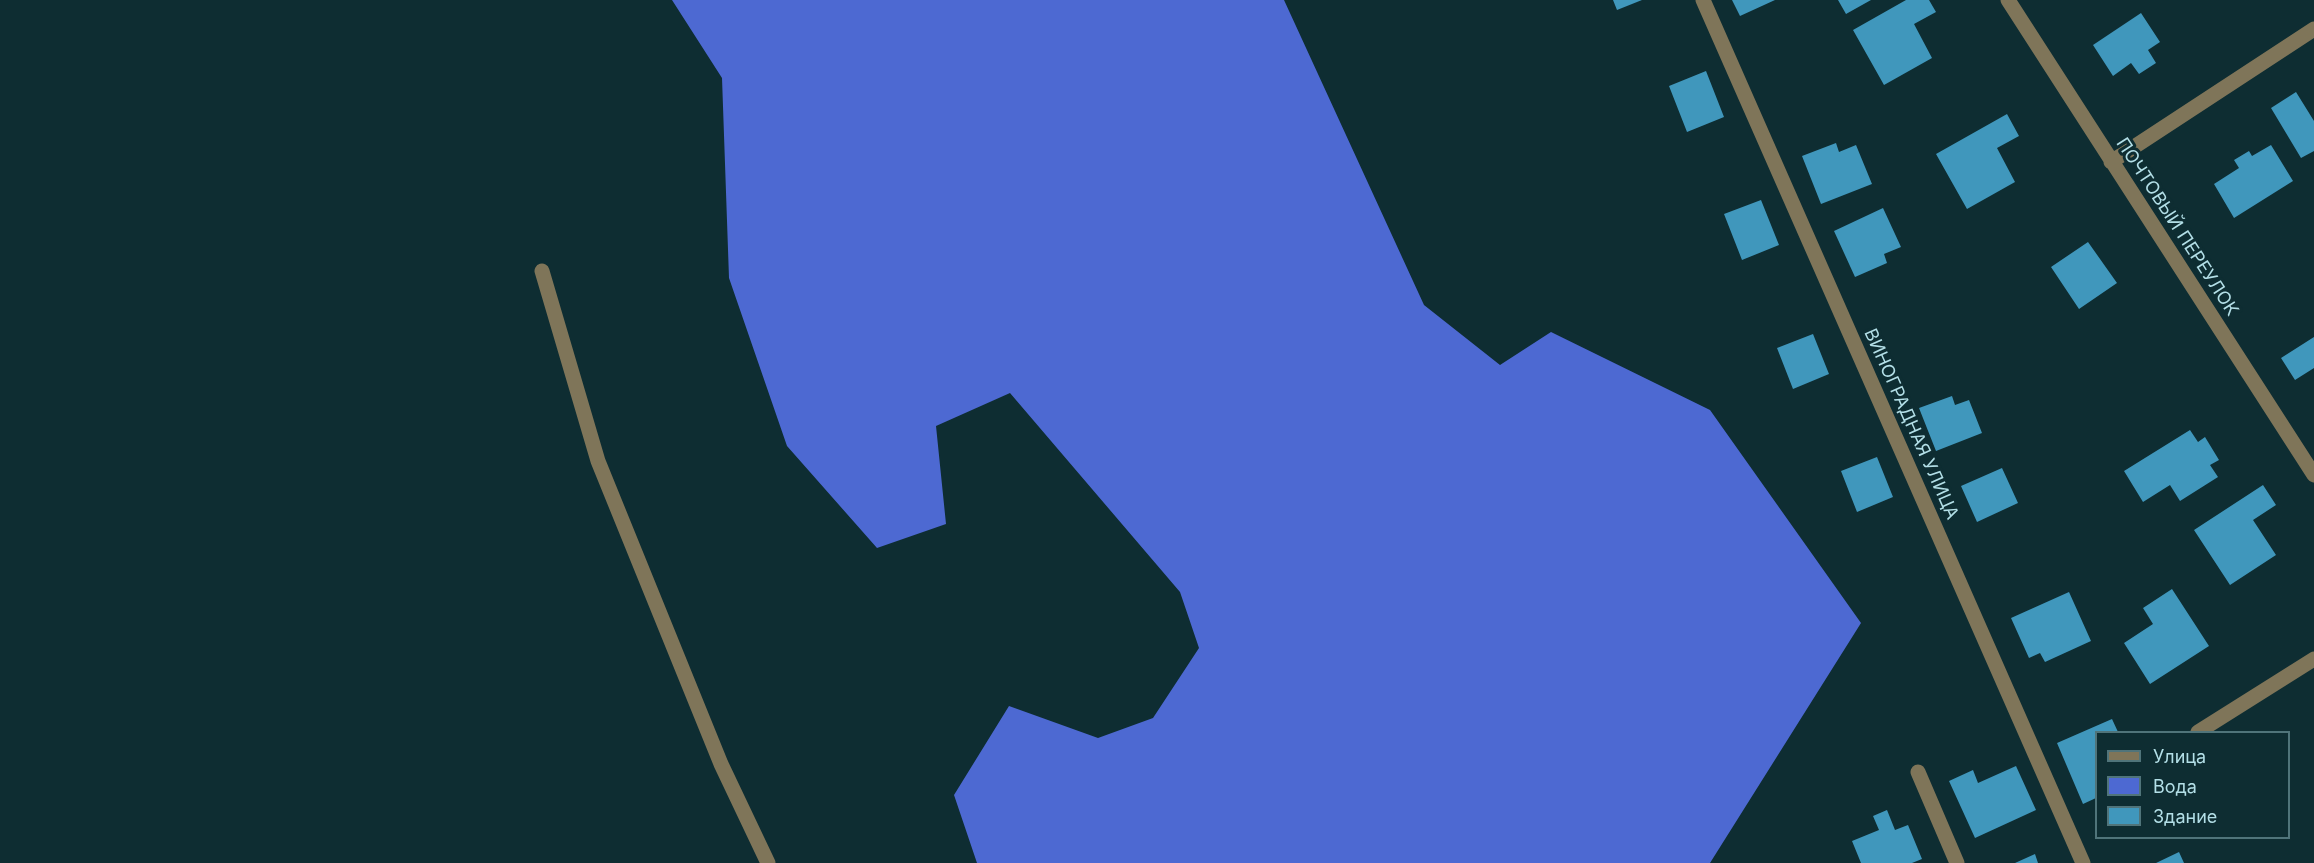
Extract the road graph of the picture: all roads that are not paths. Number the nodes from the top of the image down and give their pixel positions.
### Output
1 (1703, 0) edge
2 (2008, 0) edge
3 (2314, 29) edge
4 (2111, 162) junction
5 (542, 271) dead end
6 (2314, 475) edge
7 (2314, 659) edge
8 (2200, 731) edge
9 (1918, 772) dead end
10 (768, 863) edge
11 (1957, 863) edge
12 (2083, 863) edge

1 - 12 street, ВИНОГРАДНАЯ УЛИЦА
2 - 4 street, ПОЧТОВЫЙ ПЕРЕУЛОК
3 - 4 street
4 - 6 street, ПОЧТОВЫЙ ПЕРЕУЛОК
5 - 10 street
7 - 8 street
9 - 11 street

